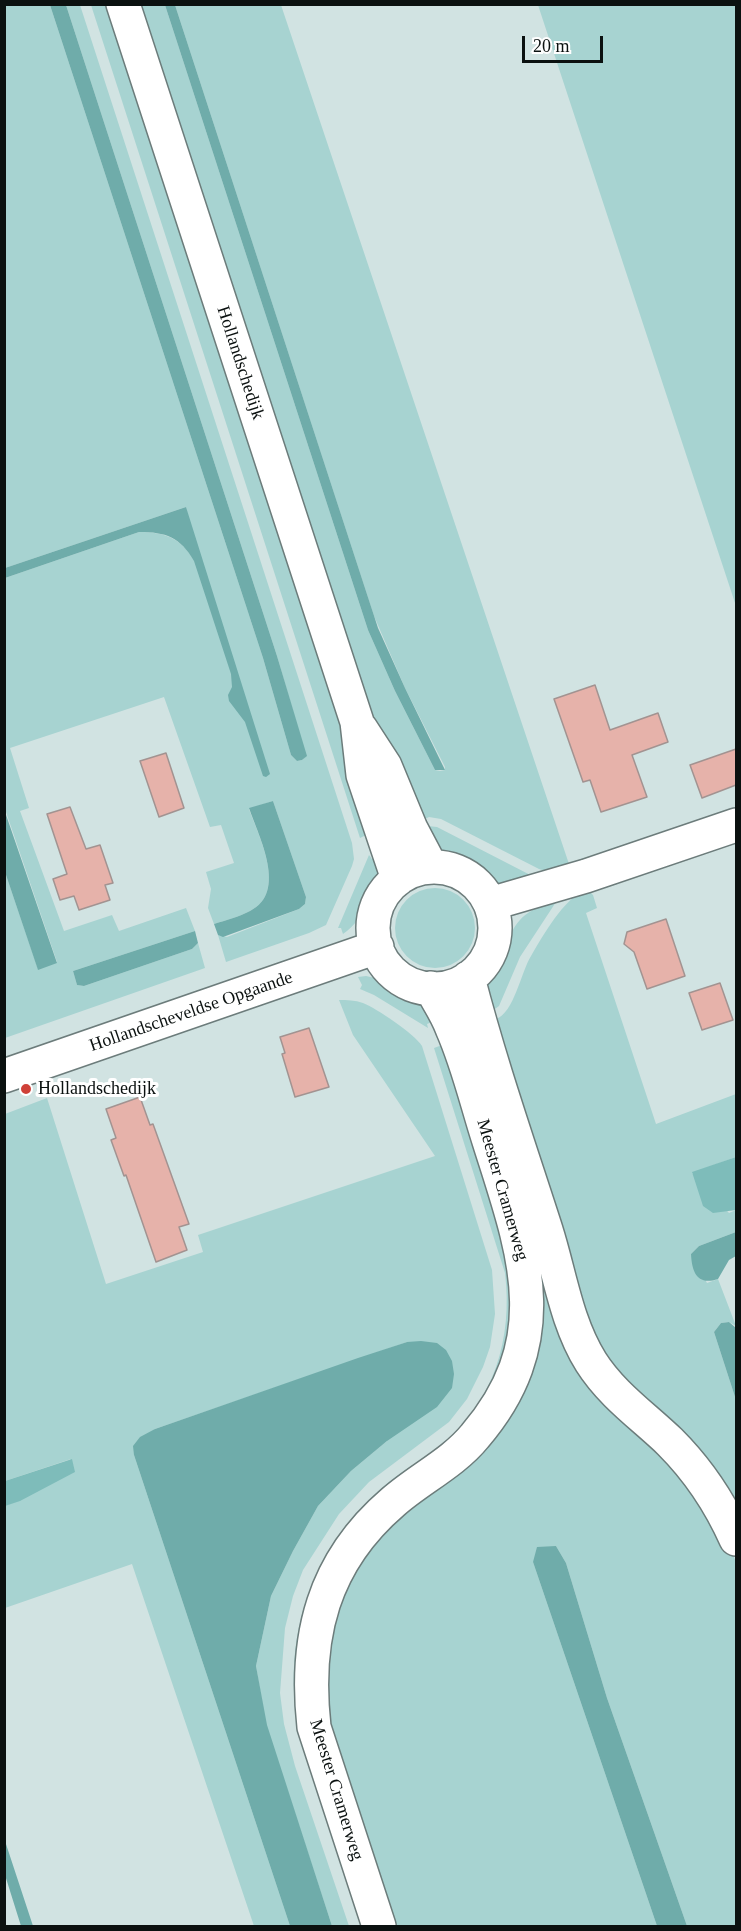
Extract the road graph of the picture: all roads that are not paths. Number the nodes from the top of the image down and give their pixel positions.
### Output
1 (123, 4) edge
2 (357, 722) junction
3 (736, 825) edge
4 (431, 867) junction
5 (398, 879) junction
6 (490, 904) junction
7 (377, 947) junction
8 (468, 978) junction
9 (431, 988) junction
10 (4, 1076) edge
11 (736, 1539) edge
12 (379, 1926) edge

1 - 2 main road, Hollandschedijk
2 - 4 main road, Hollandschedijk
2 - 5 main road, Hollandschedijk
3 - 6 main road
4 - 5 main road
4 - 6 main road
5 - 7 main road
6 - 8 main road
7 - 9 main road
7 - 10 main road, Hollandscheveldse Opgaande
8 - 9 main road
8 - 11 main road, Meester Cramerweg
9 - 12 main road, Meester Cramerweg

